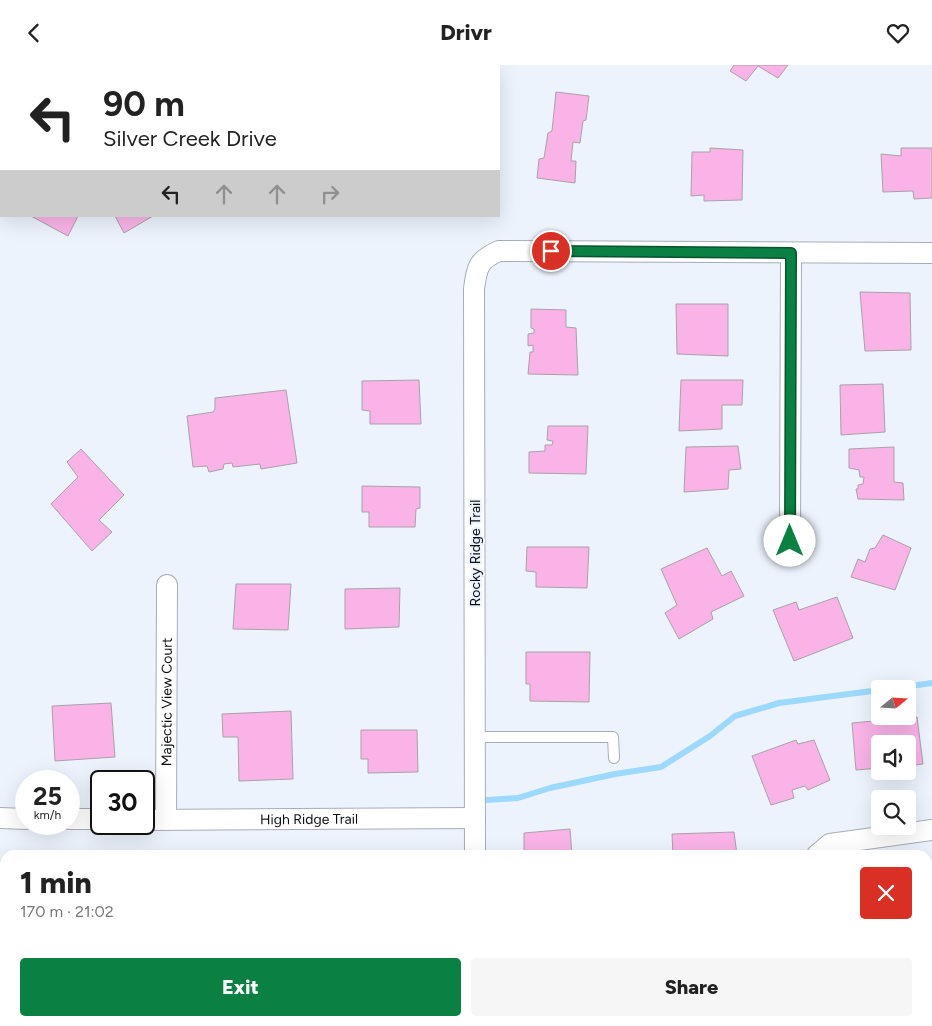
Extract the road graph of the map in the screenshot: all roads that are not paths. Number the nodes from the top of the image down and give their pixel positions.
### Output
1 (791, 253) junction
2 (932, 253) edge
3 (790, 541) dead end
4 (167, 585) dead end
5 (475, 737) junction
6 (614, 759) dead end
7 (0, 818) edge
8 (475, 818) junction
9 (15, 819) edge
10 (155, 820) edge
11 (166, 820) junction
12 (932, 829) edge
13 (475, 850) edge
14 (823, 850) edge

1 - 2 street
1 - 3 street
1 - 5 street, Rocky Ridge Trail
4 - 11 street, Majectic View Court
5 - 6 lane
5 - 8 street, Rocky Ridge Trail
7 - 9 street
8 - 11 street, High Ridge Trail
8 - 13 street, Rocky Ridge Trail
10 - 11 street, High Ridge Trail
12 - 14 street

